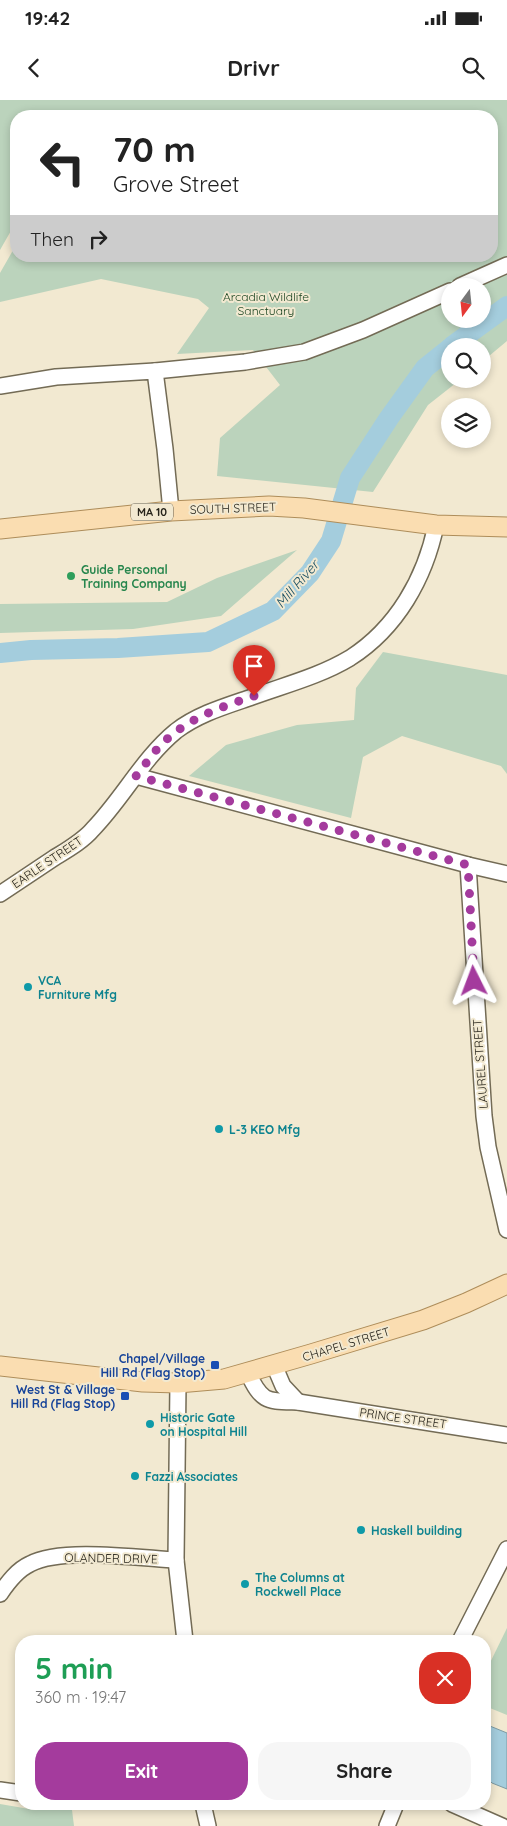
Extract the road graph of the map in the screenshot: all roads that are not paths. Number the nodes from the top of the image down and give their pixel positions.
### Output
1 (507, 265) edge
2 (478, 278) edge
3 (441, 295) edge
4 (155, 371) junction
5 (0, 386) edge
6 (170, 511) junction
7 (436, 525) junction
8 (507, 527) edge
9 (0, 529) edge
10 (136, 776) junction
11 (468, 865) junction
12 (507, 874) edge
13 (0, 894) edge
14 (507, 1230) edge
15 (507, 1284) edge
16 (274, 1365) junction
17 (0, 1366) edge
18 (248, 1372) junction
19 (178, 1383) junction
20 (298, 1402) junction
21 (507, 1435) edge
22 (507, 1549) edge
23 (176, 1560) junction
24 (0, 1594) edge
25 (184, 1635) edge
26 (463, 1635) edge
27 (0, 1790) edge
28 (15, 1793) edge
29 (204, 1810) edge
30 (394, 1810) edge
31 (466, 1810) edge
32 (208, 1826) edge
33 (387, 1826) edge
34 (502, 1826) edge

1 - 2 street
3 - 4 street
4 - 5 street
4 - 6 street
6 - 7 main road, SOUTH STREET / MA 10
6 - 9 main road, SOUTH STREET / MA 10
7 - 8 main road, MA 10
7 - 10 street, EARLE STREET
10 - 11 street
10 - 13 street, EARLE STREET
11 - 12 street
11 - 14 street, LAUREL STREET
15 - 16 main road, CHAPEL STREET
16 - 18 main road, CHAPEL STREET
16 - 20 street
17 - 19 main road
18 - 19 main road, CHAPEL STREET
18 - 20 street, PRINCE STREET
19 - 23 street
20 - 21 street, PRINCE STREET
22 - 26 street
23 - 24 street, OLANDER DRIVE
23 - 25 street
27 - 28 street
29 - 32 street
30 - 33 street
31 - 34 street

